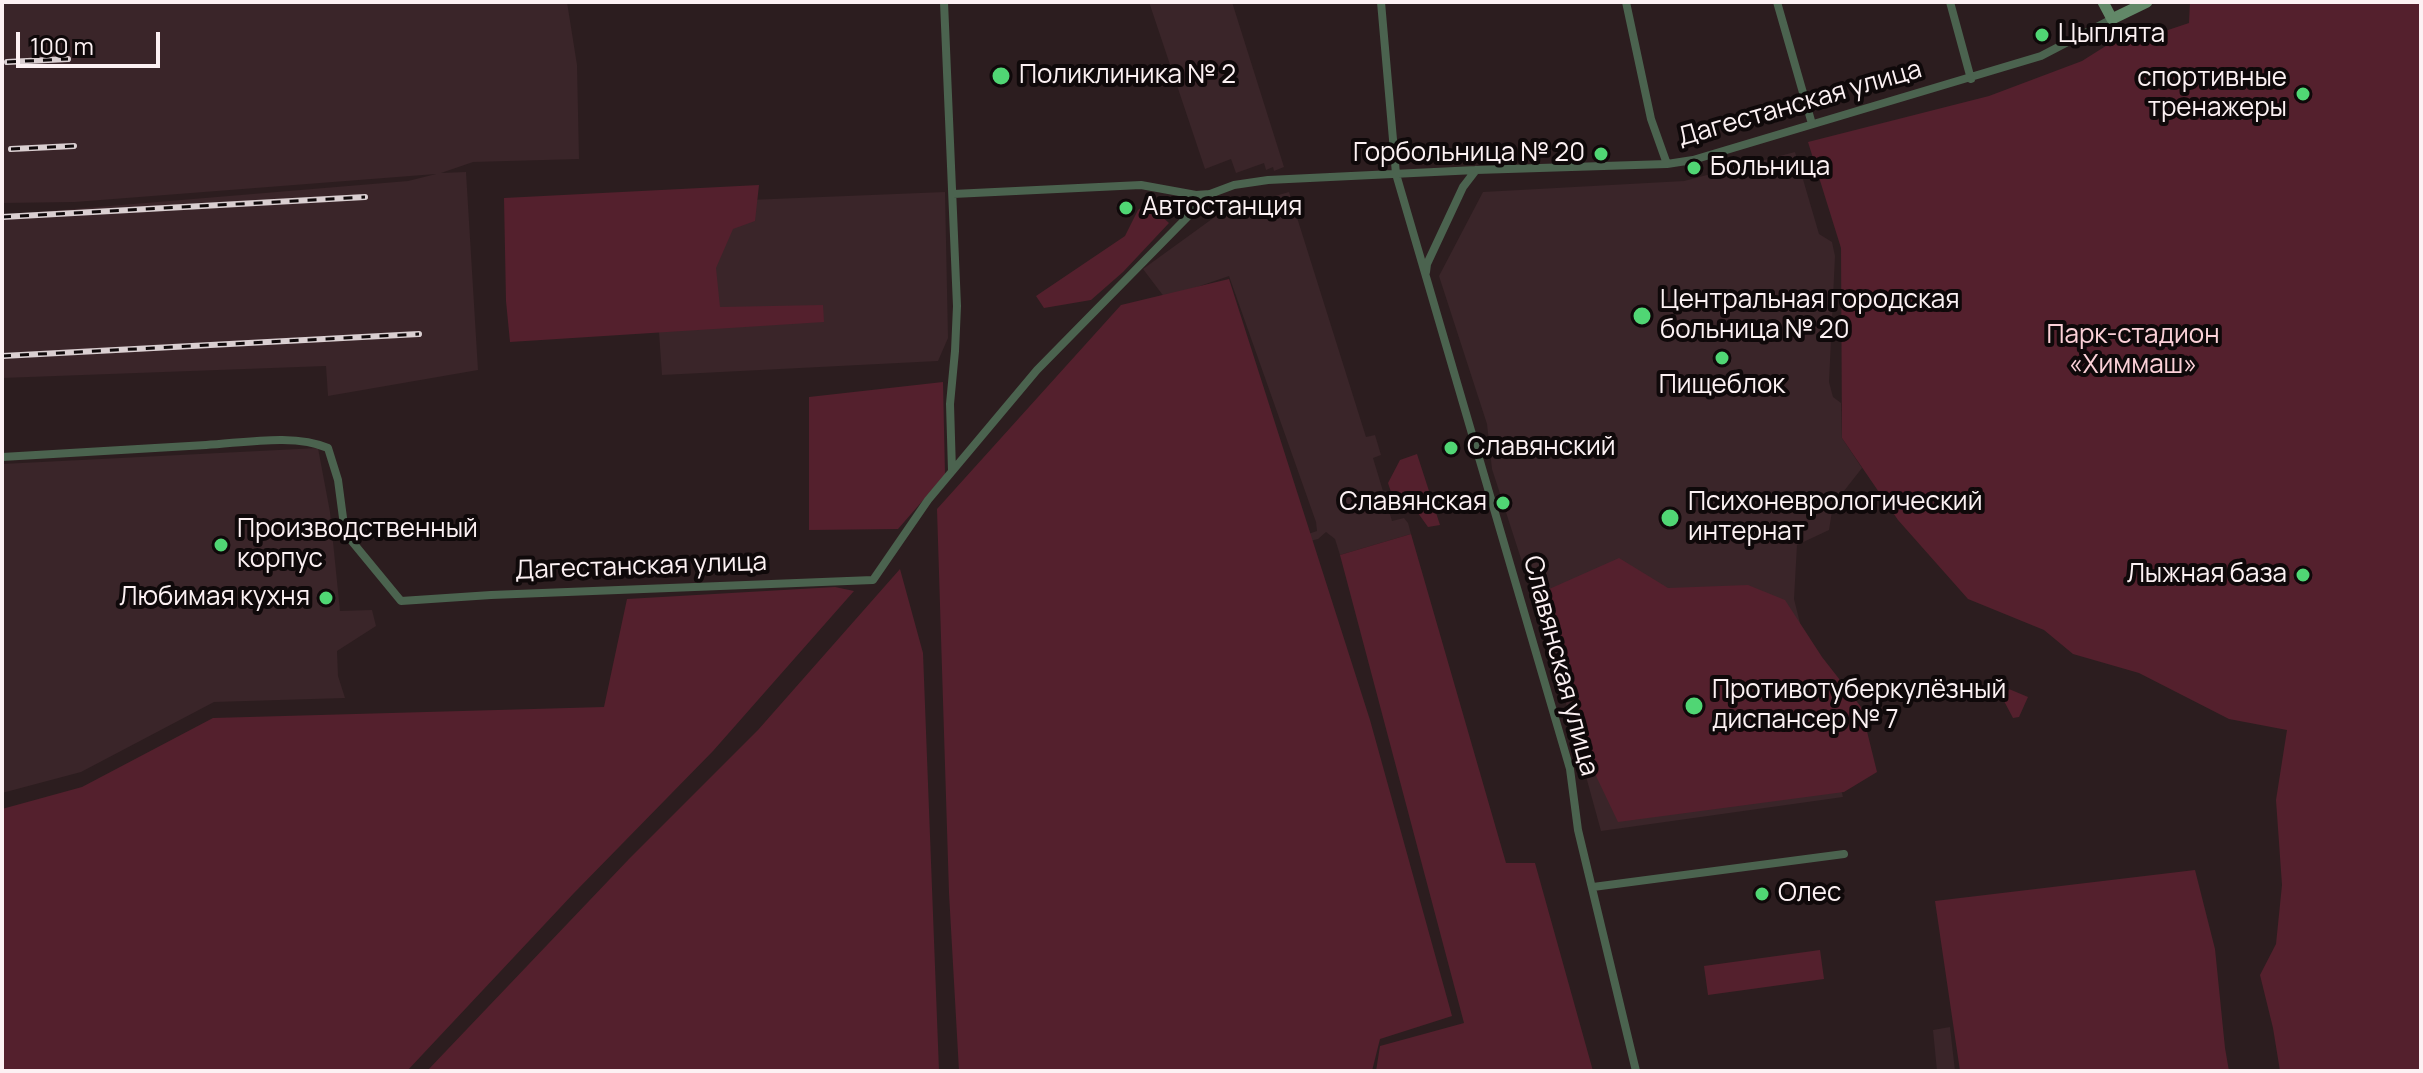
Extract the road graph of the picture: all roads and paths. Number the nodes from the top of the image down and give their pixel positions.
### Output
1 (944, 2) edge
2 (1381, 2) edge
3 (1626, 2) edge
4 (1777, 2) edge
5 (1950, 2) edge
6 (2103, 2) edge
7 (2147, 2) edge
8 (2112, 19) junction
9 (1971, 79) junction
10 (1812, 124) junction
11 (1667, 164) junction
12 (1476, 170) junction
13 (1396, 174) junction
14 (953, 194) junction
15 (1210, 194) junction
16 (1425, 277) junction
17 (2, 457) edge
18 (952, 472) junction
19 (1844, 854) dead end
20 (1593, 887) junction
21 (1636, 1071) edge

1 - 14 street
2 - 13 street, Славянская улица
3 - 11 street
4 - 10 street
5 - 9 street
6 - 8 street
7 - 8 street, Дагестанская улица
8 - 9 street, Дагестанская улица
9 - 10 street, Дагестанская улица
10 - 11 street, Дагестанская улица
11 - 12 street, Дагестанская улица
12 - 13 street, Дагестанская улица
12 - 16 street
13 - 15 street, Дагестанская улица
13 - 16 street, Славянская улица
14 - 15 street, Дагестанская улица
14 - 18 street
15 - 18 street, Дагестанская улица
16 - 20 street, Славянская улица
17 - 18 street, Дагестанская улица
19 - 20 street
20 - 21 street, Славянская улица

